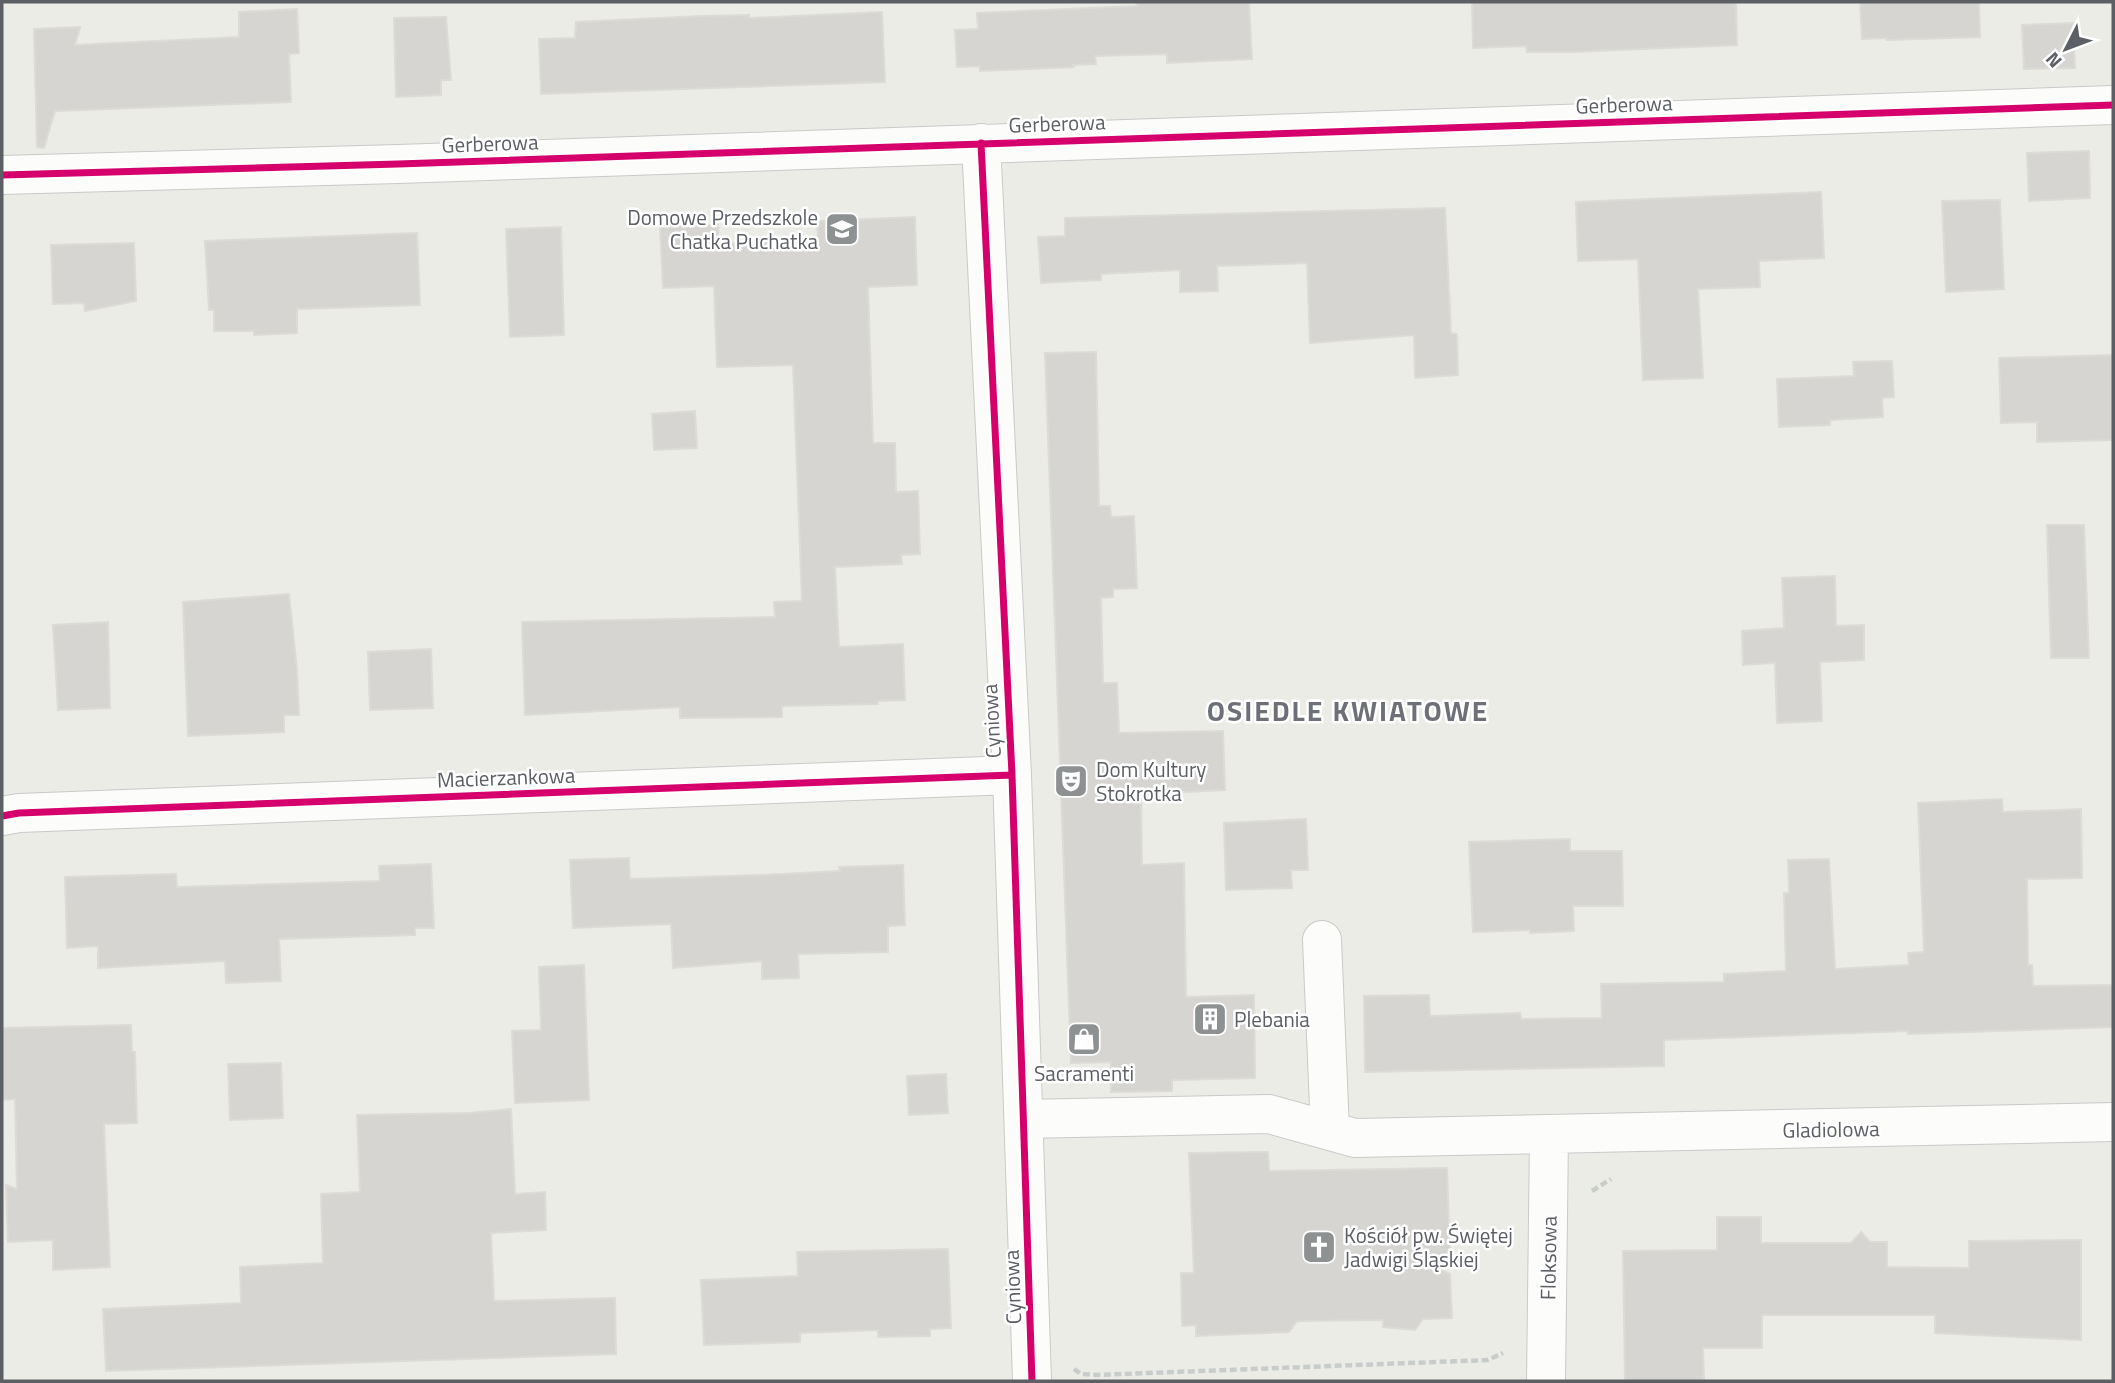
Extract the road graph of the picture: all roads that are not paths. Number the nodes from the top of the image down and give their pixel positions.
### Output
1 (2113, 105) edge
2 (981, 142) junction
3 (2, 175) edge
4 (1012, 775) junction
5 (2, 816) edge
6 (1322, 940) dead end
7 (1024, 1119) junction
8 (2113, 1122) edge
9 (1330, 1131) junction
10 (1549, 1136) junction
11 (1032, 1381) edge
12 (1546, 1381) edge

1 - 2 street, Gerberowa
2 - 3 street, Gerberowa
2 - 4 street, Cyniowa
4 - 5 street, Macierzankowa
4 - 7 street, Cyniowa
6 - 9 street
7 - 9 street, Gladiolowa
7 - 11 street, Cyniowa
8 - 10 street, Gladiolowa
9 - 10 street, Gladiolowa
10 - 12 street, Floksowa

